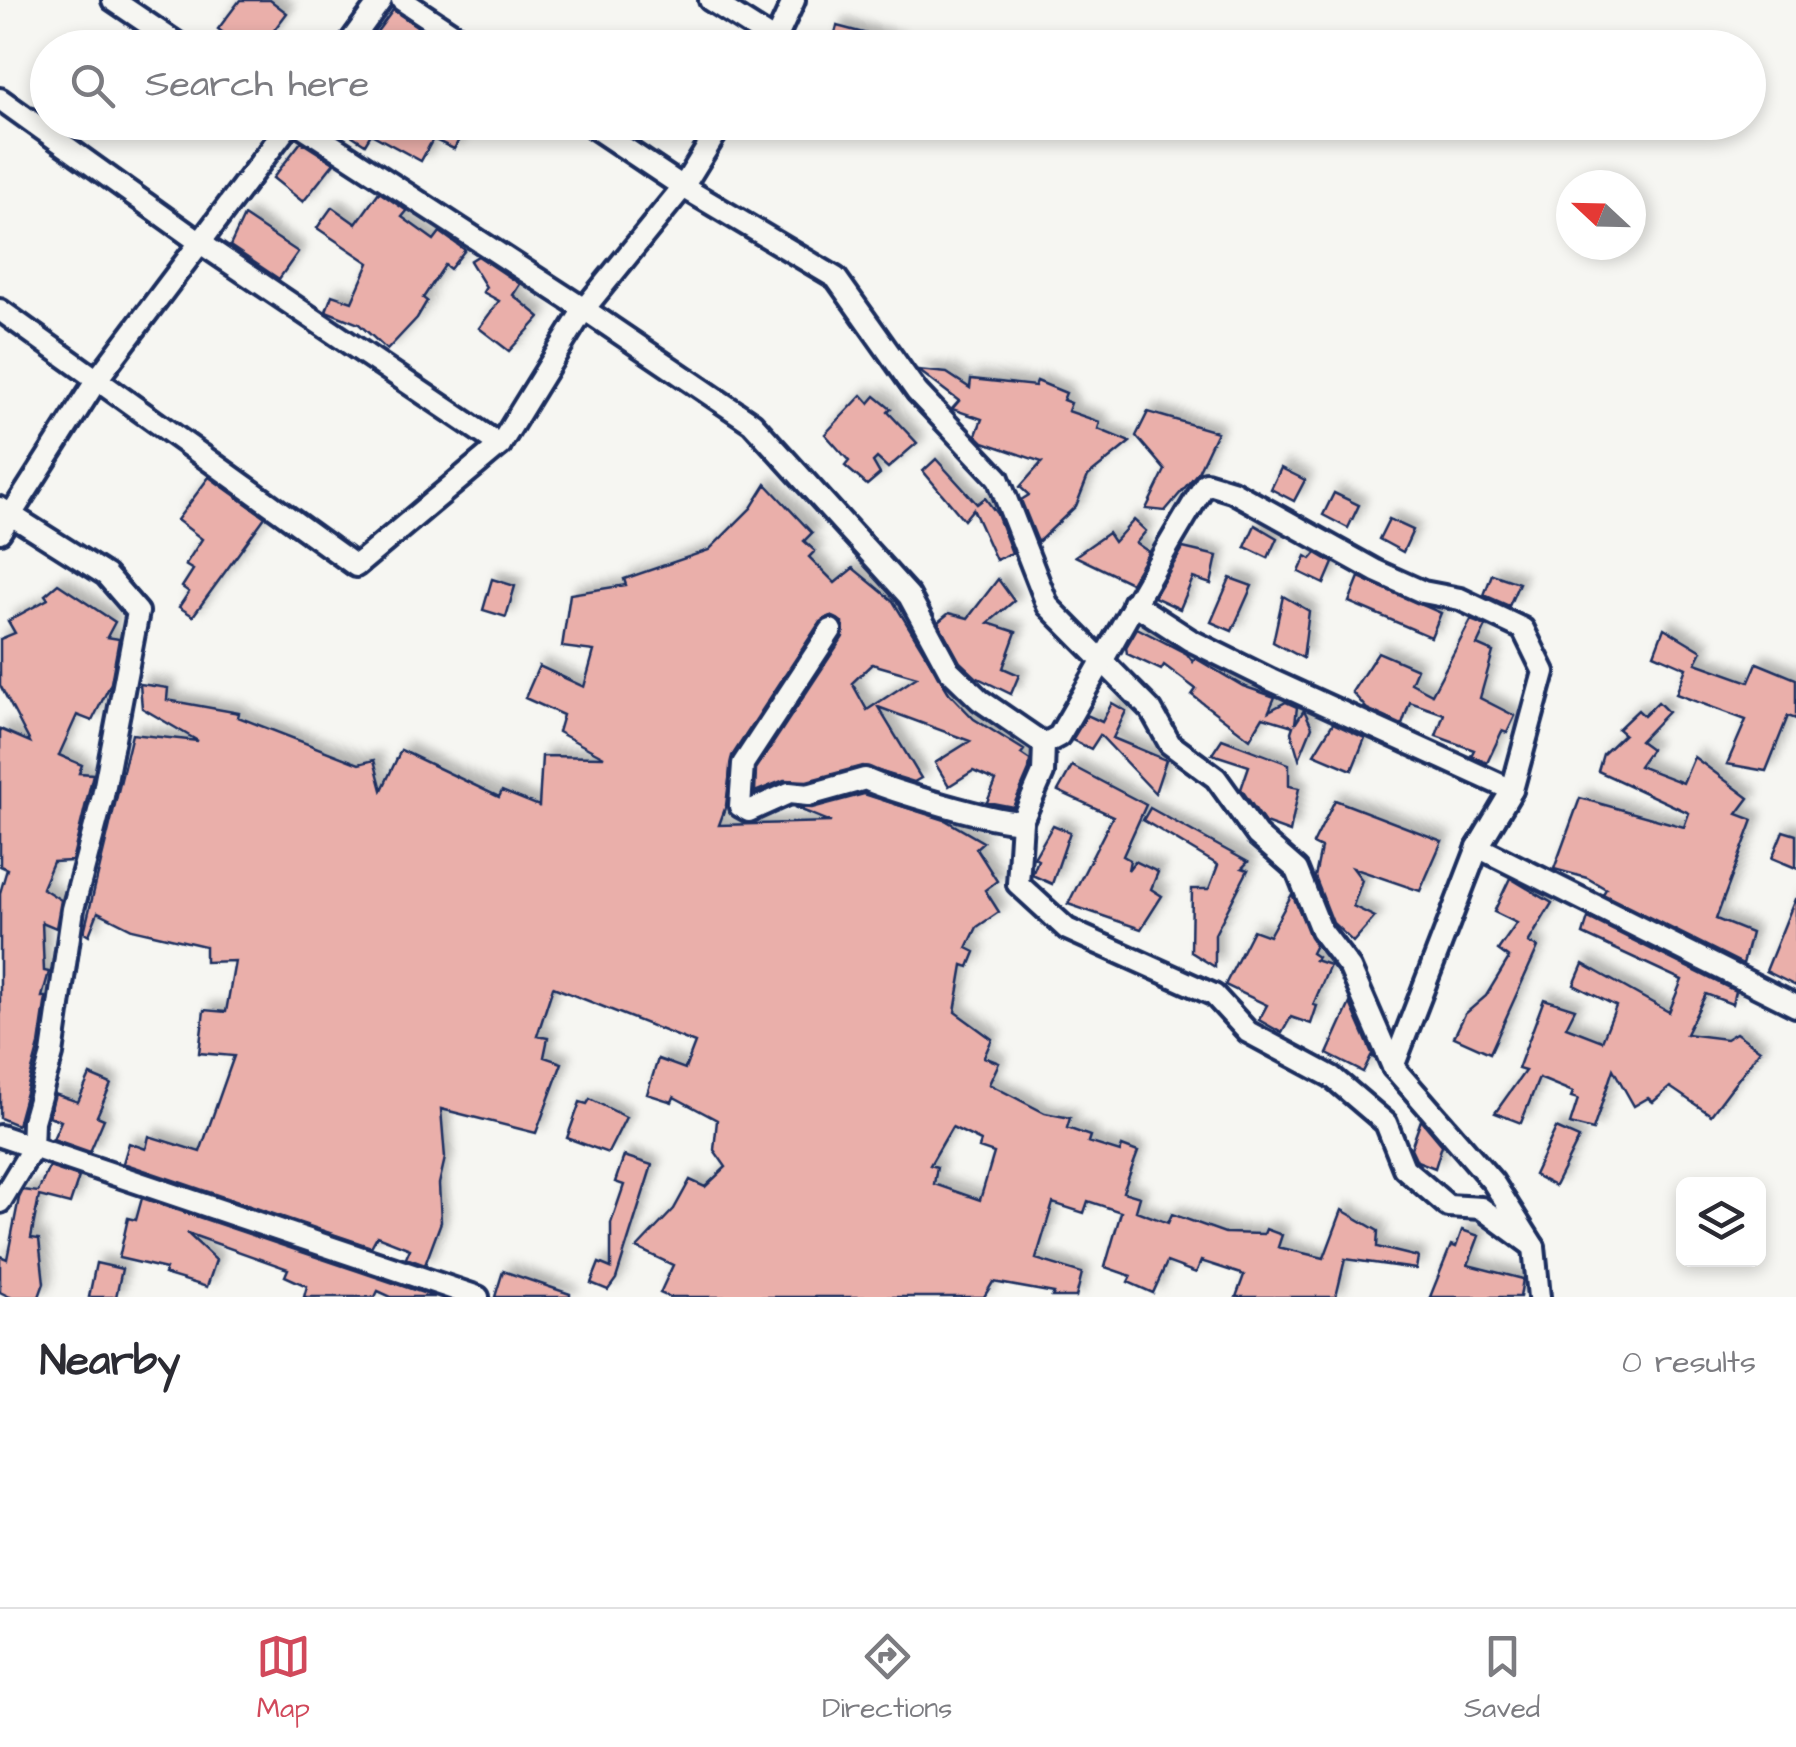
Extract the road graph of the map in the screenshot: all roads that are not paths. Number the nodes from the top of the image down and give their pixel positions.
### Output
1 (114, 0) edge
2 (381, 0) edge
3 (402, 0) edge
4 (710, 0) edge
5 (794, 0) edge
6 (158, 30) edge
7 (359, 30) edge
8 (447, 30) edge
9 (753, 30) edge
10 (780, 30) edge
11 (0, 99) edge
12 (30, 121) edge
13 (57, 140) edge
14 (280, 140) edge
15 (322, 140) edge
16 (613, 140) edge
17 (712, 140) edge
18 (683, 186) junction
19 (202, 244) junction
20 (584, 309) junction
21 (0, 310) edge
22 (98, 378) junction
23 (500, 445) junction
24 (4, 519) edge
25 (1134, 603) junction
26 (831, 630) dead end
27 (1100, 659) junction
28 (1044, 744) junction
29 (1512, 790) junction
30 (1022, 821) junction
31 (1478, 848) junction
32 (1796, 1006) edge
33 (1393, 1066) junction
34 (0, 1136) edge
35 (32, 1148) junction
36 (0, 1202) edge
37 (1534, 1247) junction
38 (478, 1297) edge
39 (1539, 1297) edge

1 - 6 street
2 - 7 street
3 - 8 street
4 - 9 street
5 - 10 street
11 - 12 street
13 - 19 street
14 - 19 street
15 - 20 street
16 - 18 street
17 - 18 street
18 - 20 street
18 - 27 street
19 - 22 street
19 - 23 street
20 - 23 street
20 - 28 street
21 - 22 street
22 - 23 street
22 - 24 street
24 - 35 street
25 - 27 street
25 - 29 street
25 - 29 street
26 - 30 street
27 - 28 street
27 - 33 street
28 - 30 street
29 - 31 street
30 - 37 street
31 - 32 street
31 - 33 street
33 - 37 street
34 - 35 street
35 - 36 street
35 - 38 street
37 - 39 street

